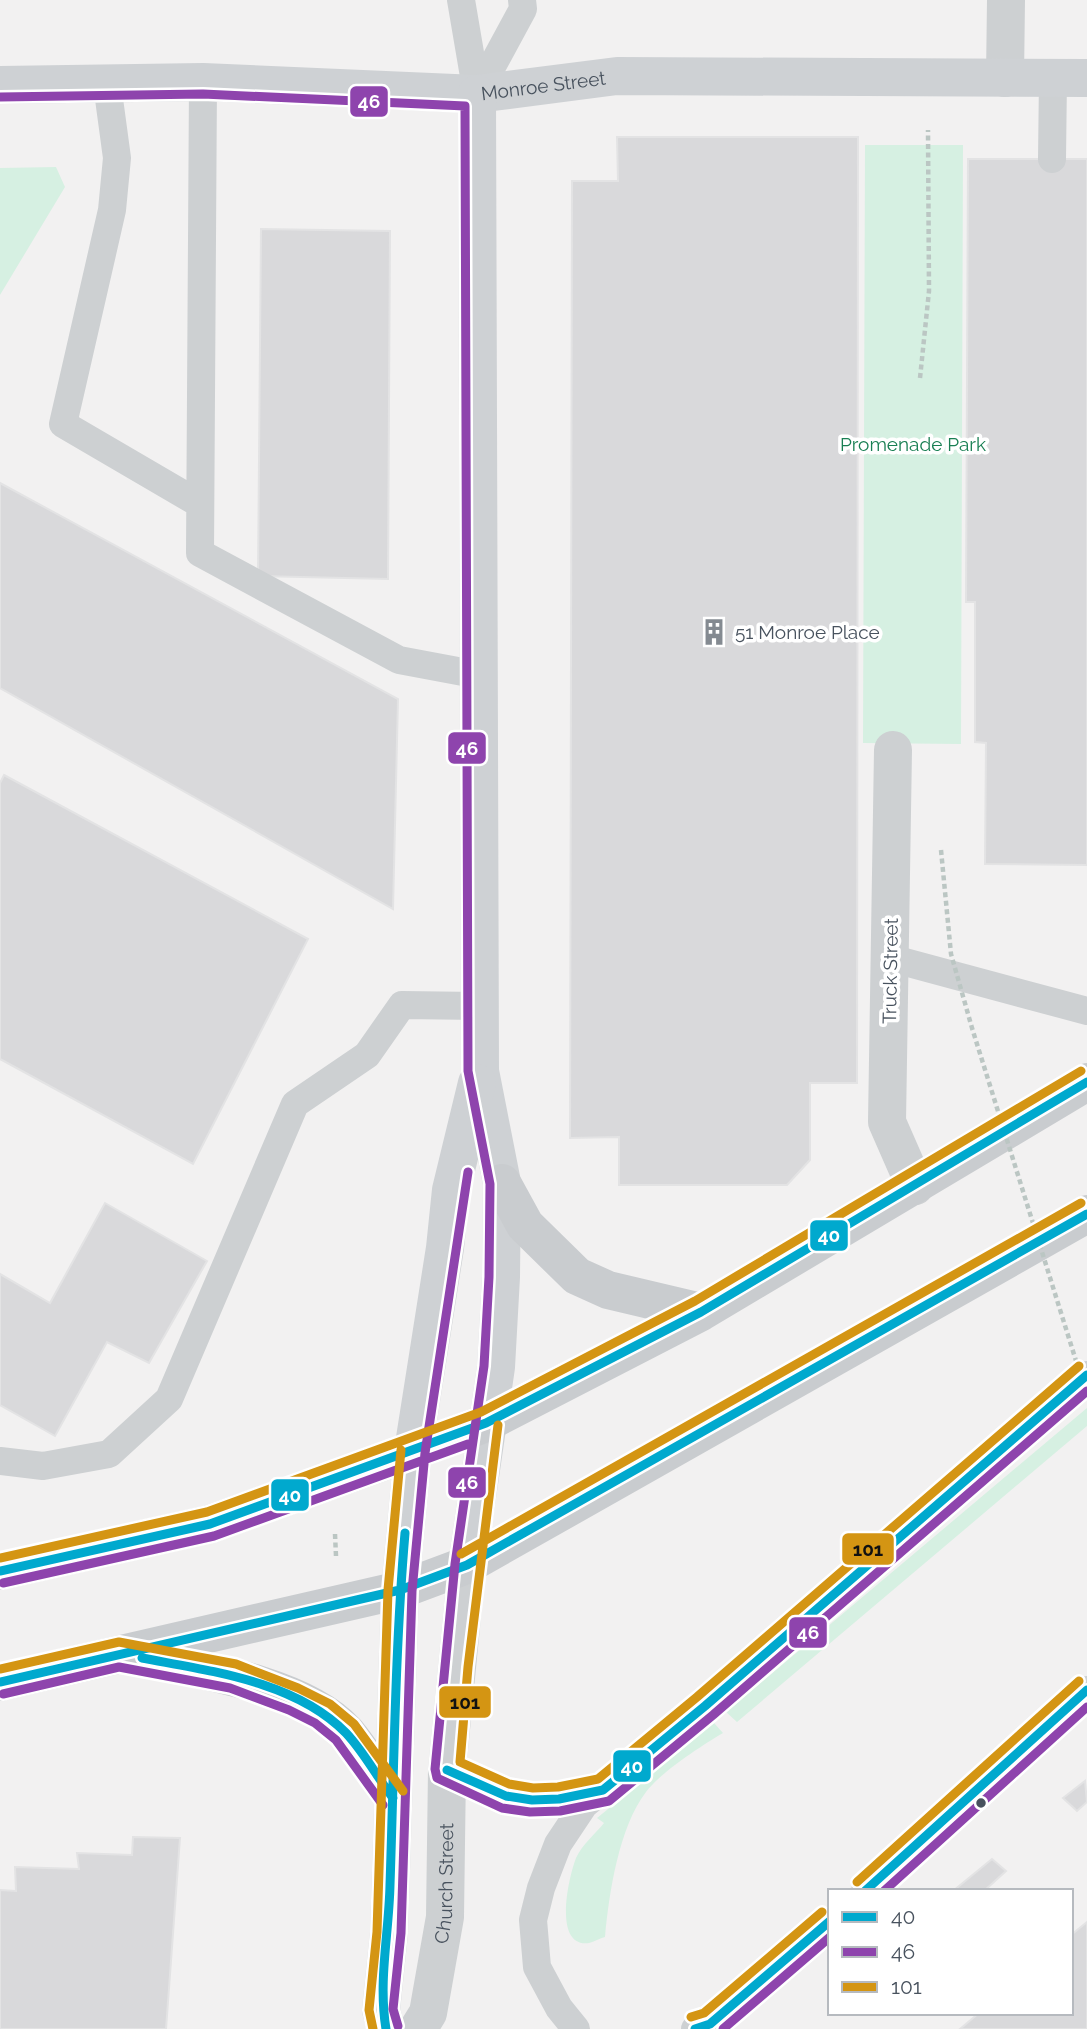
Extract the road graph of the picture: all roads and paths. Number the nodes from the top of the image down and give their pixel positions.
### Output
1 (461, 0) edge
2 (522, 0) edge
3 (1006, 0) edge
4 (1005, 78) junction
5 (1070, 78) edge
6 (203, 82) junction
7 (107, 84) junction
8 (0, 85) edge
9 (477, 94) junction
10 (928, 130) dead end
11 (1052, 159) dead end
12 (920, 378) dead end
13 (200, 504) junction
14 (480, 675) junction
15 (893, 750) dead end
16 (941, 850) dead end
17 (890, 958) junction
18 (479, 1006) junction
19 (1087, 1011) edge
20 (480, 1071) junction
21 (1087, 1082) edge
22 (502, 1183) junction
23 (915, 1185) junction
24 (1087, 1214) edge
25 (701, 1312) junction
26 (1087, 1375) edge
27 (1087, 1396) edge
28 (486, 1423) junction
29 (413, 1451) junction
30 (0, 1461) edge
31 (335, 1534) dead end
32 (337, 1556) dead end
33 (467, 1565) junction
34 (0, 1571) edge
35 (400, 1591) junction
36 (119, 1654) junction
37 (0, 1682) edge
38 (1087, 1690) edge
39 (447, 1770) junction
40 (603, 1790) junction
41 (393, 1798) junction
42 (867, 1889) edge
43 (828, 1923) edge
44 (386, 2029) edge
45 (418, 2029) edge
46 (576, 2029) edge
47 (695, 2029) edge

1 - 9 lane
2 - 9 lane
3 - 4 street
4 - 5 street, Monroe Street
4 - 9 street, Monroe Street
5 - 11 lane
6 - 7 street, Monroe Street
6 - 9 street, Monroe Street
6 - 13 lane
7 - 8 street, Monroe Street
7 - 13 lane
9 - 14 street
10 - 12 path
13 - 14 lane
14 - 18 street
15 - 17 street, Truck Street
16 - 27 path, bridge
17 - 19 lane
17 - 23 street, Truck Street
18 - 20 street
18 - 30 lane
20 - 22 street
20 - 29 street
21 - 23 main road
22 - 25 main road
22 - 28 street
23 - 25 main road
24 - 33 main road
25 - 28 main road
26 - 40 lane
28 - 29 main road
28 - 33 street
29 - 34 main road
29 - 35 street
31 - 32 path
33 - 35 main road
33 - 39 street, Church Street
35 - 36 main road
35 - 41 street
36 - 37 main road
36 - 41 main road
38 - 42 lane
39 - 40 lane
39 - 45 street, Church Street
40 - 46 lane
41 - 44 street
43 - 47 lane

